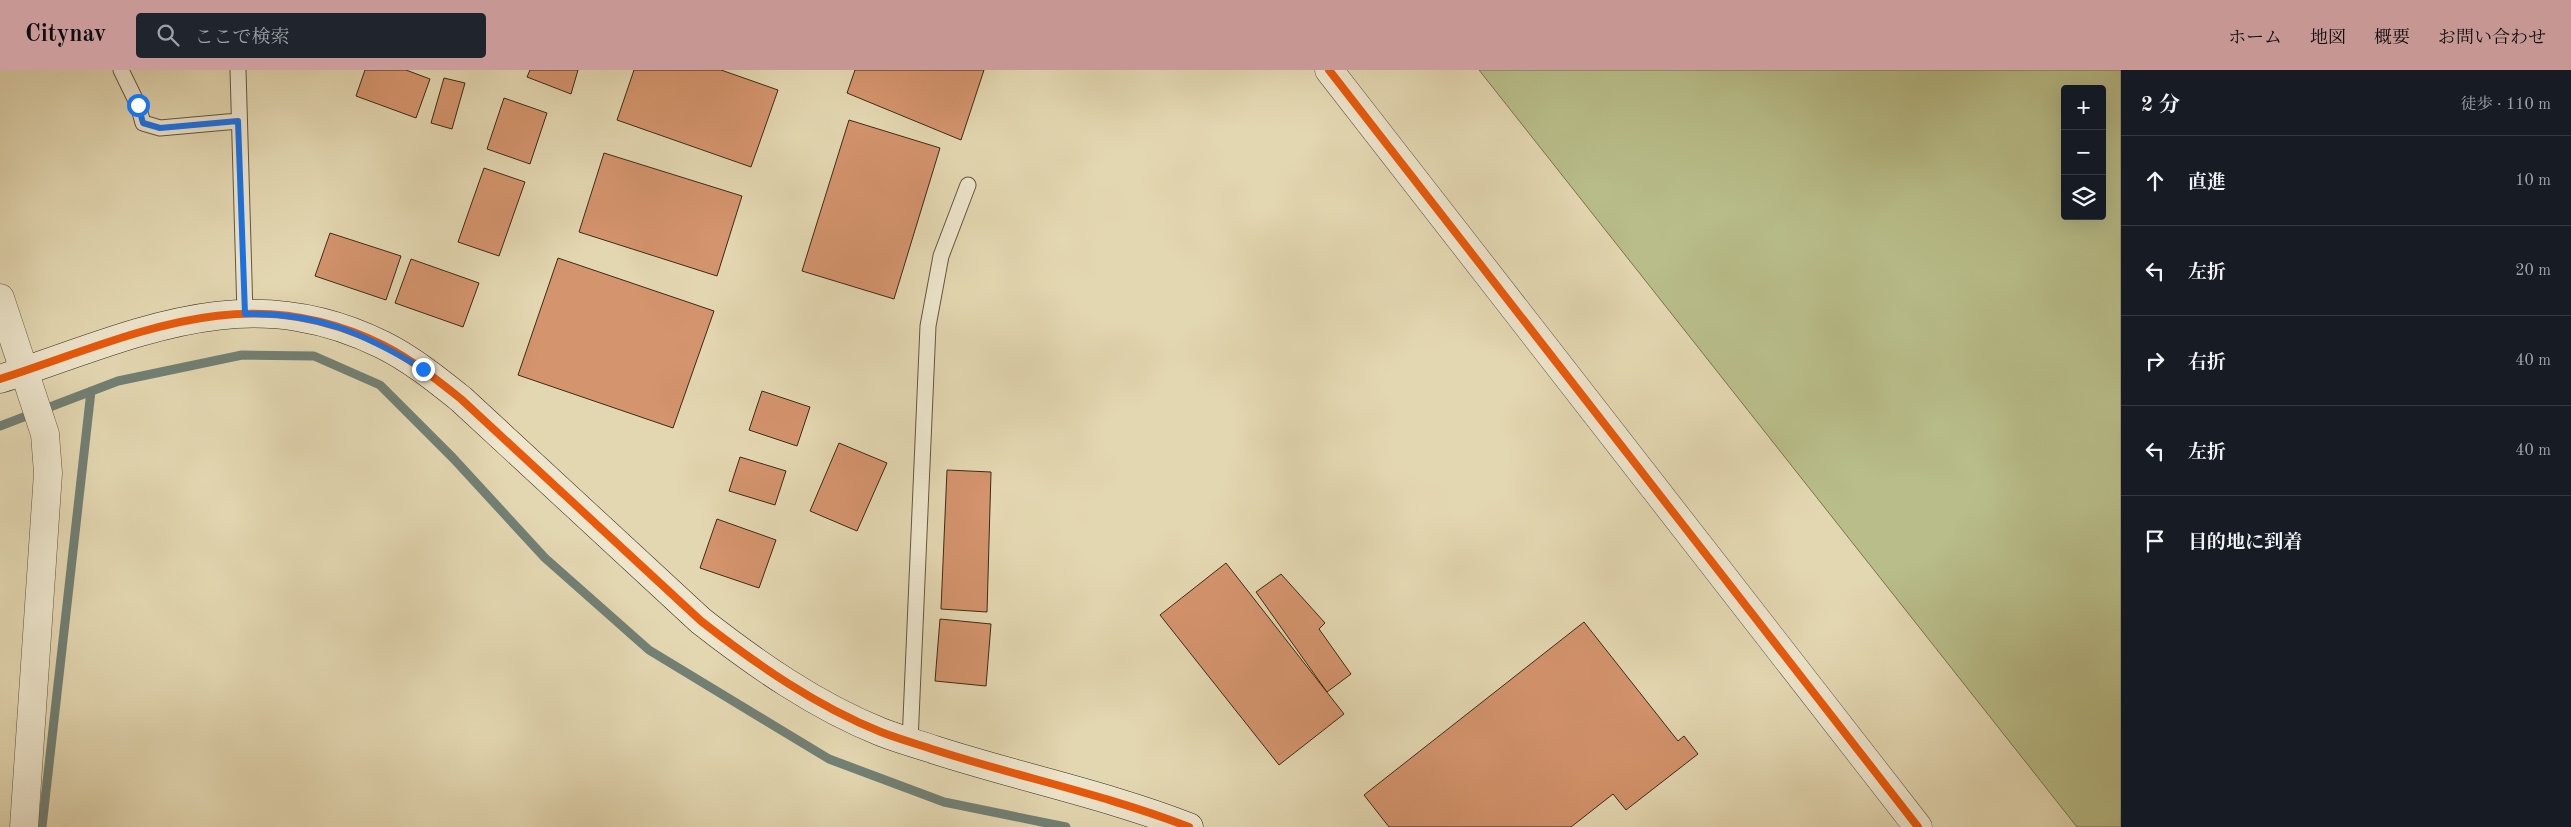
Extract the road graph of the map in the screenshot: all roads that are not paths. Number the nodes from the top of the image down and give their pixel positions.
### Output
1 (121, 70) edge
2 (238, 70) edge
3 (1329, 70) edge
4 (238, 121) junction
5 (968, 186) dead end
6 (0, 298) edge
7 (245, 314) junction
8 (18, 378) edge
9 (910, 742) junction
10 (24, 827) edge
11 (1189, 827) edge
12 (1918, 827) edge

1 - 4 lane
2 - 4 lane
3 - 12 street
4 - 7 lane
5 - 9 lane
6 - 8 street
7 - 8 street
7 - 9 street
8 - 10 street
9 - 11 street

